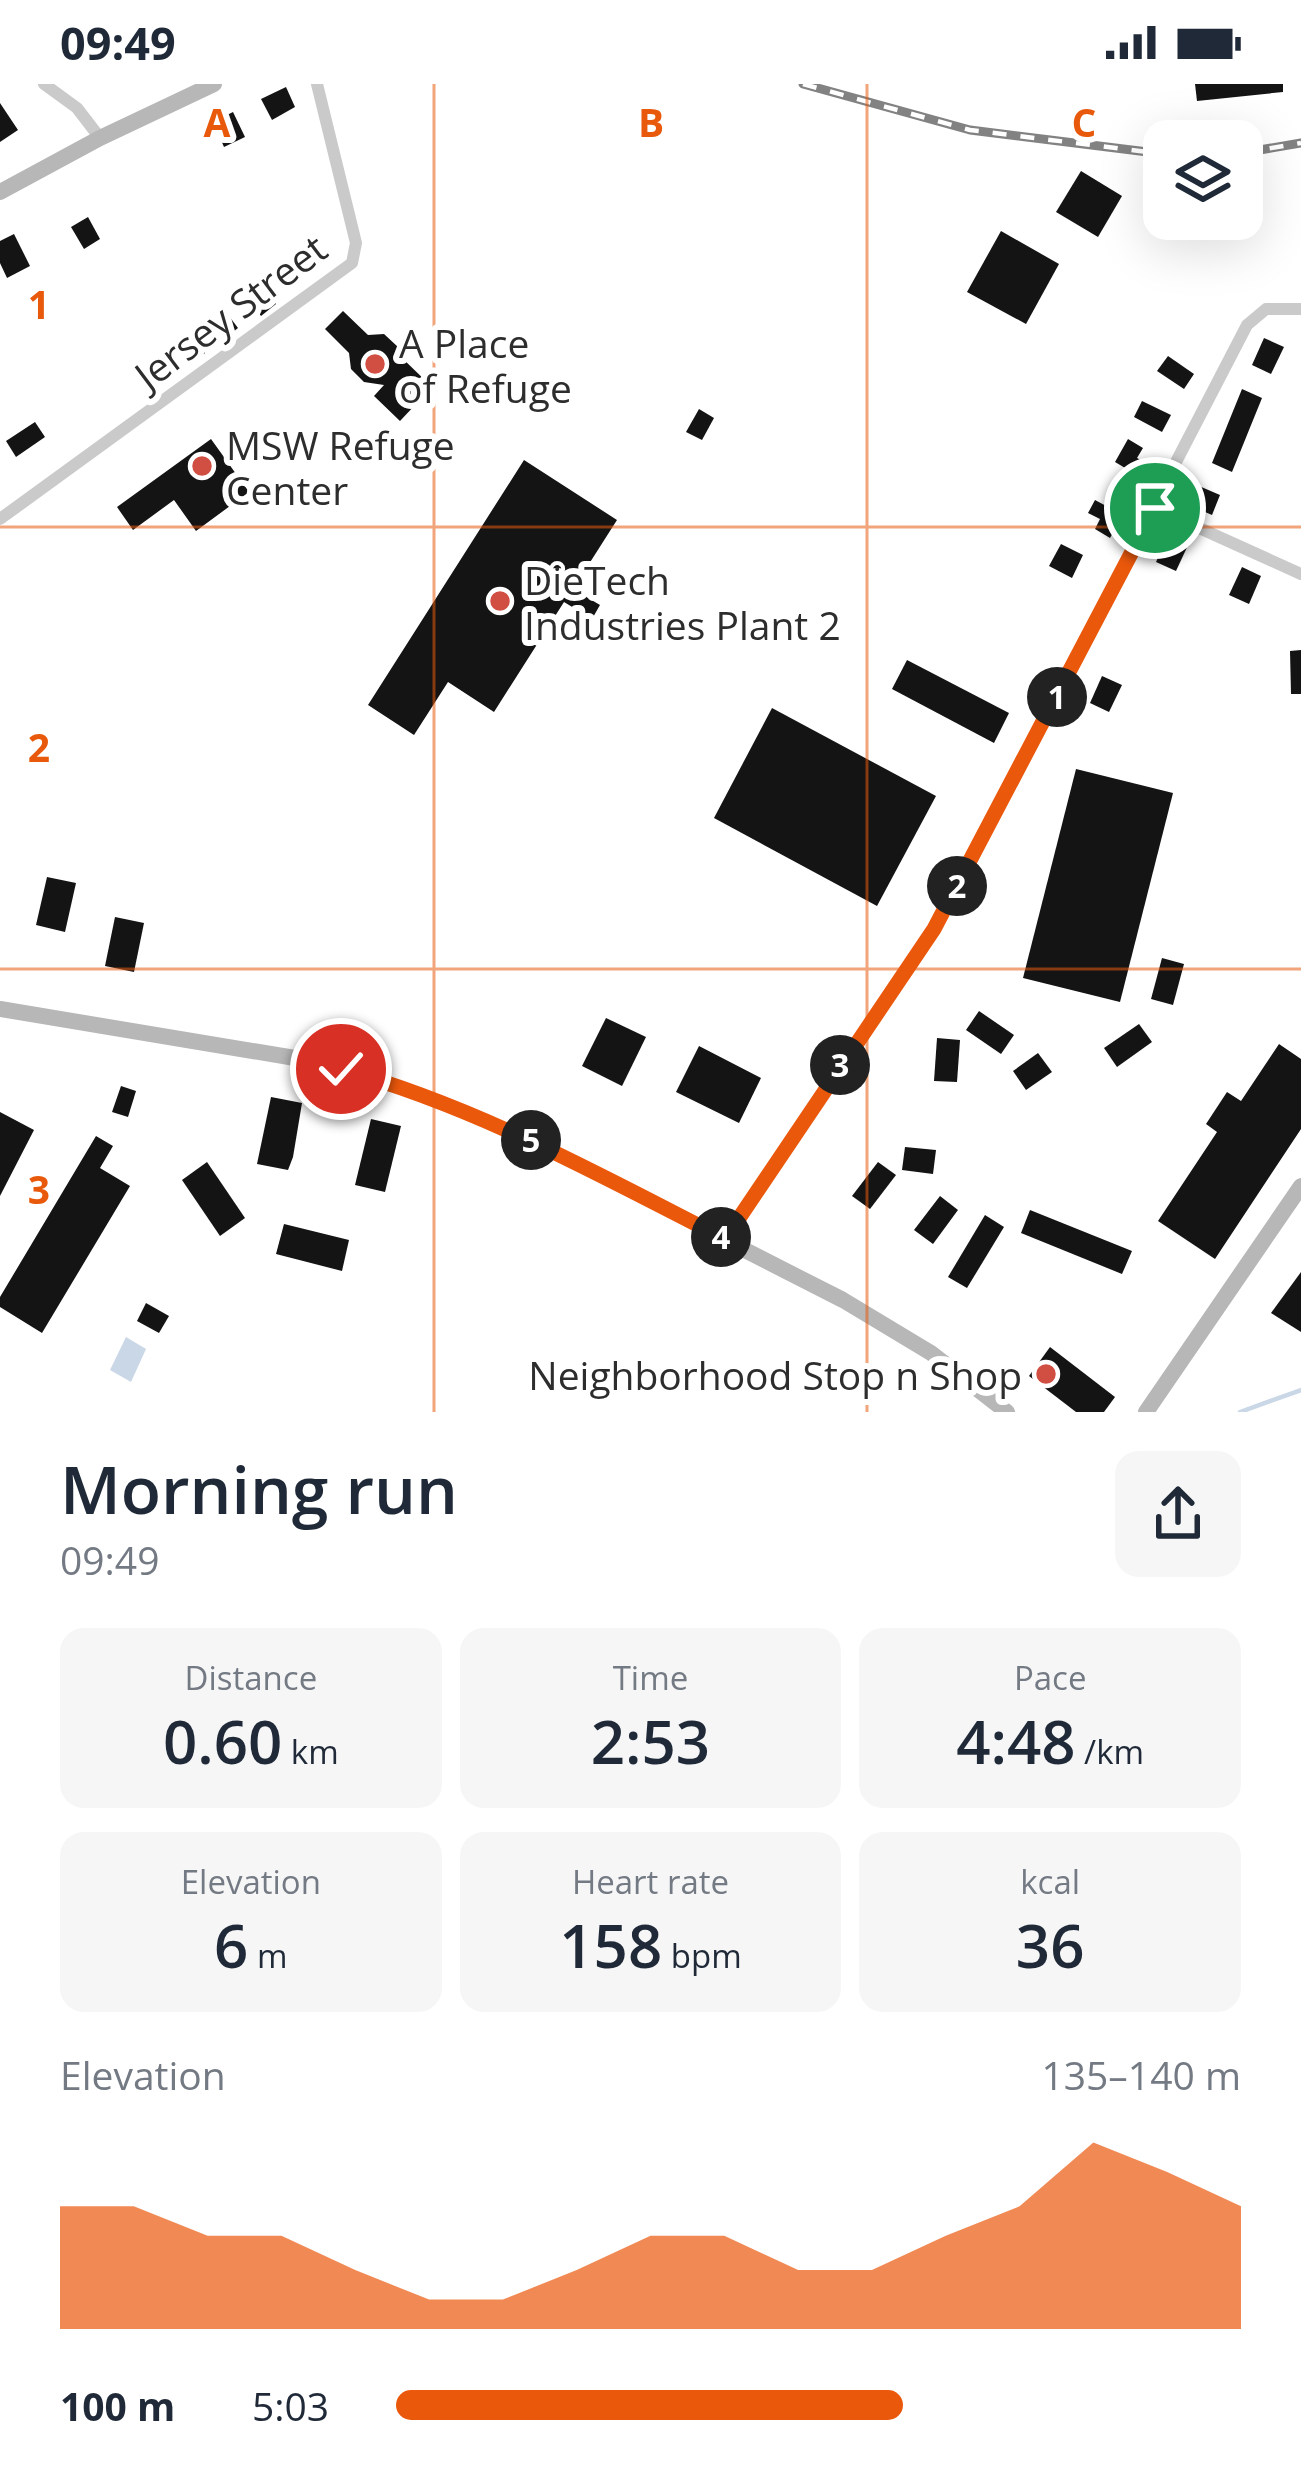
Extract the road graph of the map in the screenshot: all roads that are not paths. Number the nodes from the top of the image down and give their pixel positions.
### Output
1 (44, 84) edge
2 (214, 84) edge
3 (317, 84) edge
4 (100, 138) junction
5 (0, 192) edge
6 (1301, 309) edge
7 (1155, 508) junction
8 (0, 519) edge
9 (1301, 574) edge
10 (0, 1009) edge
11 (1301, 1186) edge
12 (725, 1239) junction
13 (1007, 1412) edge
14 (1146, 1412) edge

1 - 4 street
2 - 4 street
3 - 8 street, Jersey Street
4 - 5 street
6 - 7 street
7 - 9 street
7 - 12 street
10 - 12 street
11 - 14 street
12 - 13 street

